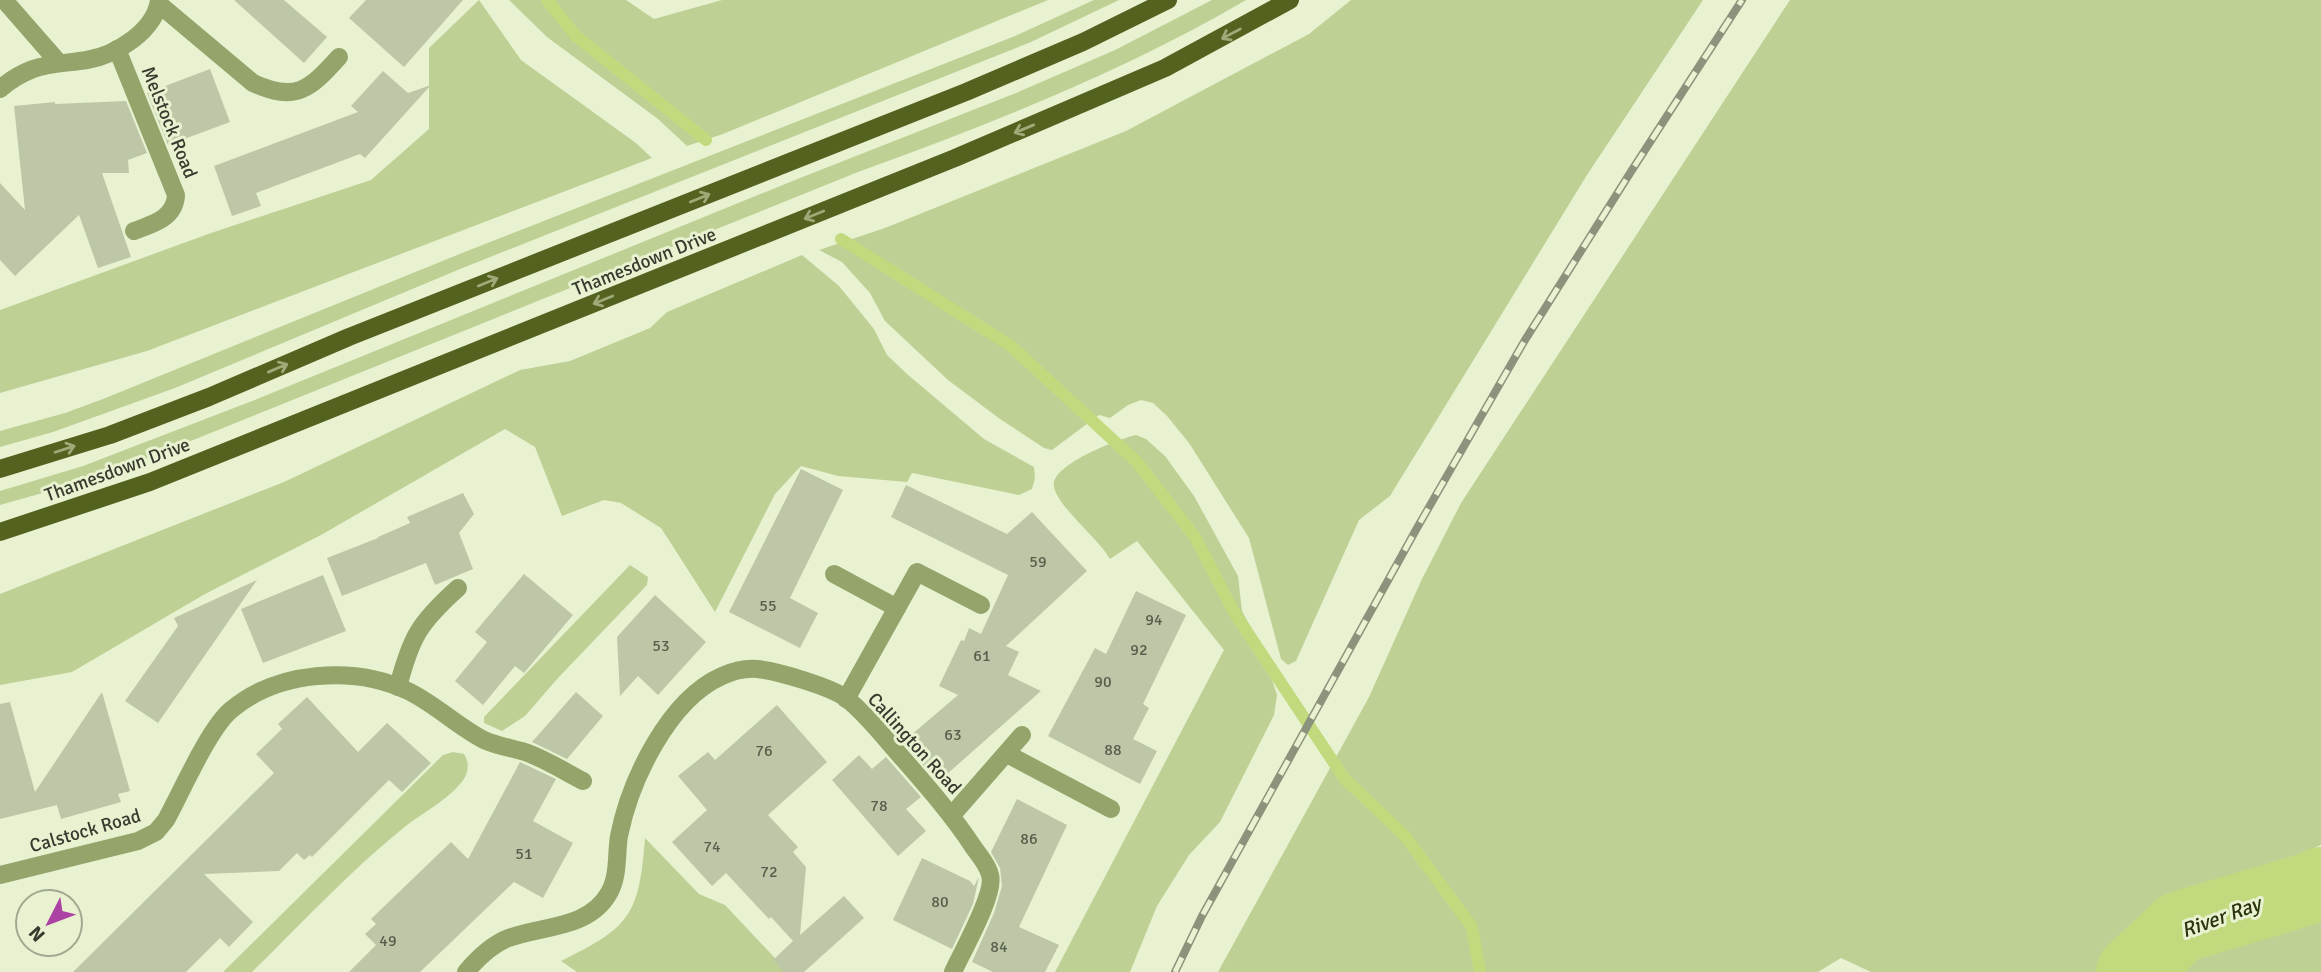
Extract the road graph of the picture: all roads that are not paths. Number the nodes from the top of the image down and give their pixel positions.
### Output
1 (4, 0) edge
2 (1167, 0) edge
3 (1290, 0) edge
4 (159, 2) edge
5 (117, 49) junction
6 (339, 57) dead end
7 (59, 63) junction
8 (0, 89) edge
9 (134, 231) dead end
10 (0, 469) edge
11 (0, 531) edge
12 (834, 574) dead end
13 (458, 588) dead end
14 (981, 605) dead end
15 (897, 608) junction
16 (398, 687) junction
17 (846, 699) junction
18 (1022, 735) dead end
19 (1007, 754) junction
20 (583, 781) dead end
21 (1111, 809) dead end
22 (952, 815) junction
23 (0, 875) edge
24 (466, 972) edge
25 (953, 972) edge

1 - 7 street
10 -> 2 main road, Thamesdown Drive
3 -> 11 main road, Thamesdown Drive
4 - 5 street
4 - 6 street
5 - 7 street
5 - 9 street, Melstock Road
7 - 8 street
12 - 15 street
13 - 16 street
14 - 15 street, Callington Road
15 - 17 street, Callington Road
16 - 20 street, Calstock Road
16 - 23 street, Calstock Road
17 - 22 street, Callington Road
17 - 24 street, Callington Road
18 - 19 street, Callington Road
19 - 21 street
19 - 22 street, Callington Road
22 - 25 street, Callington Road

